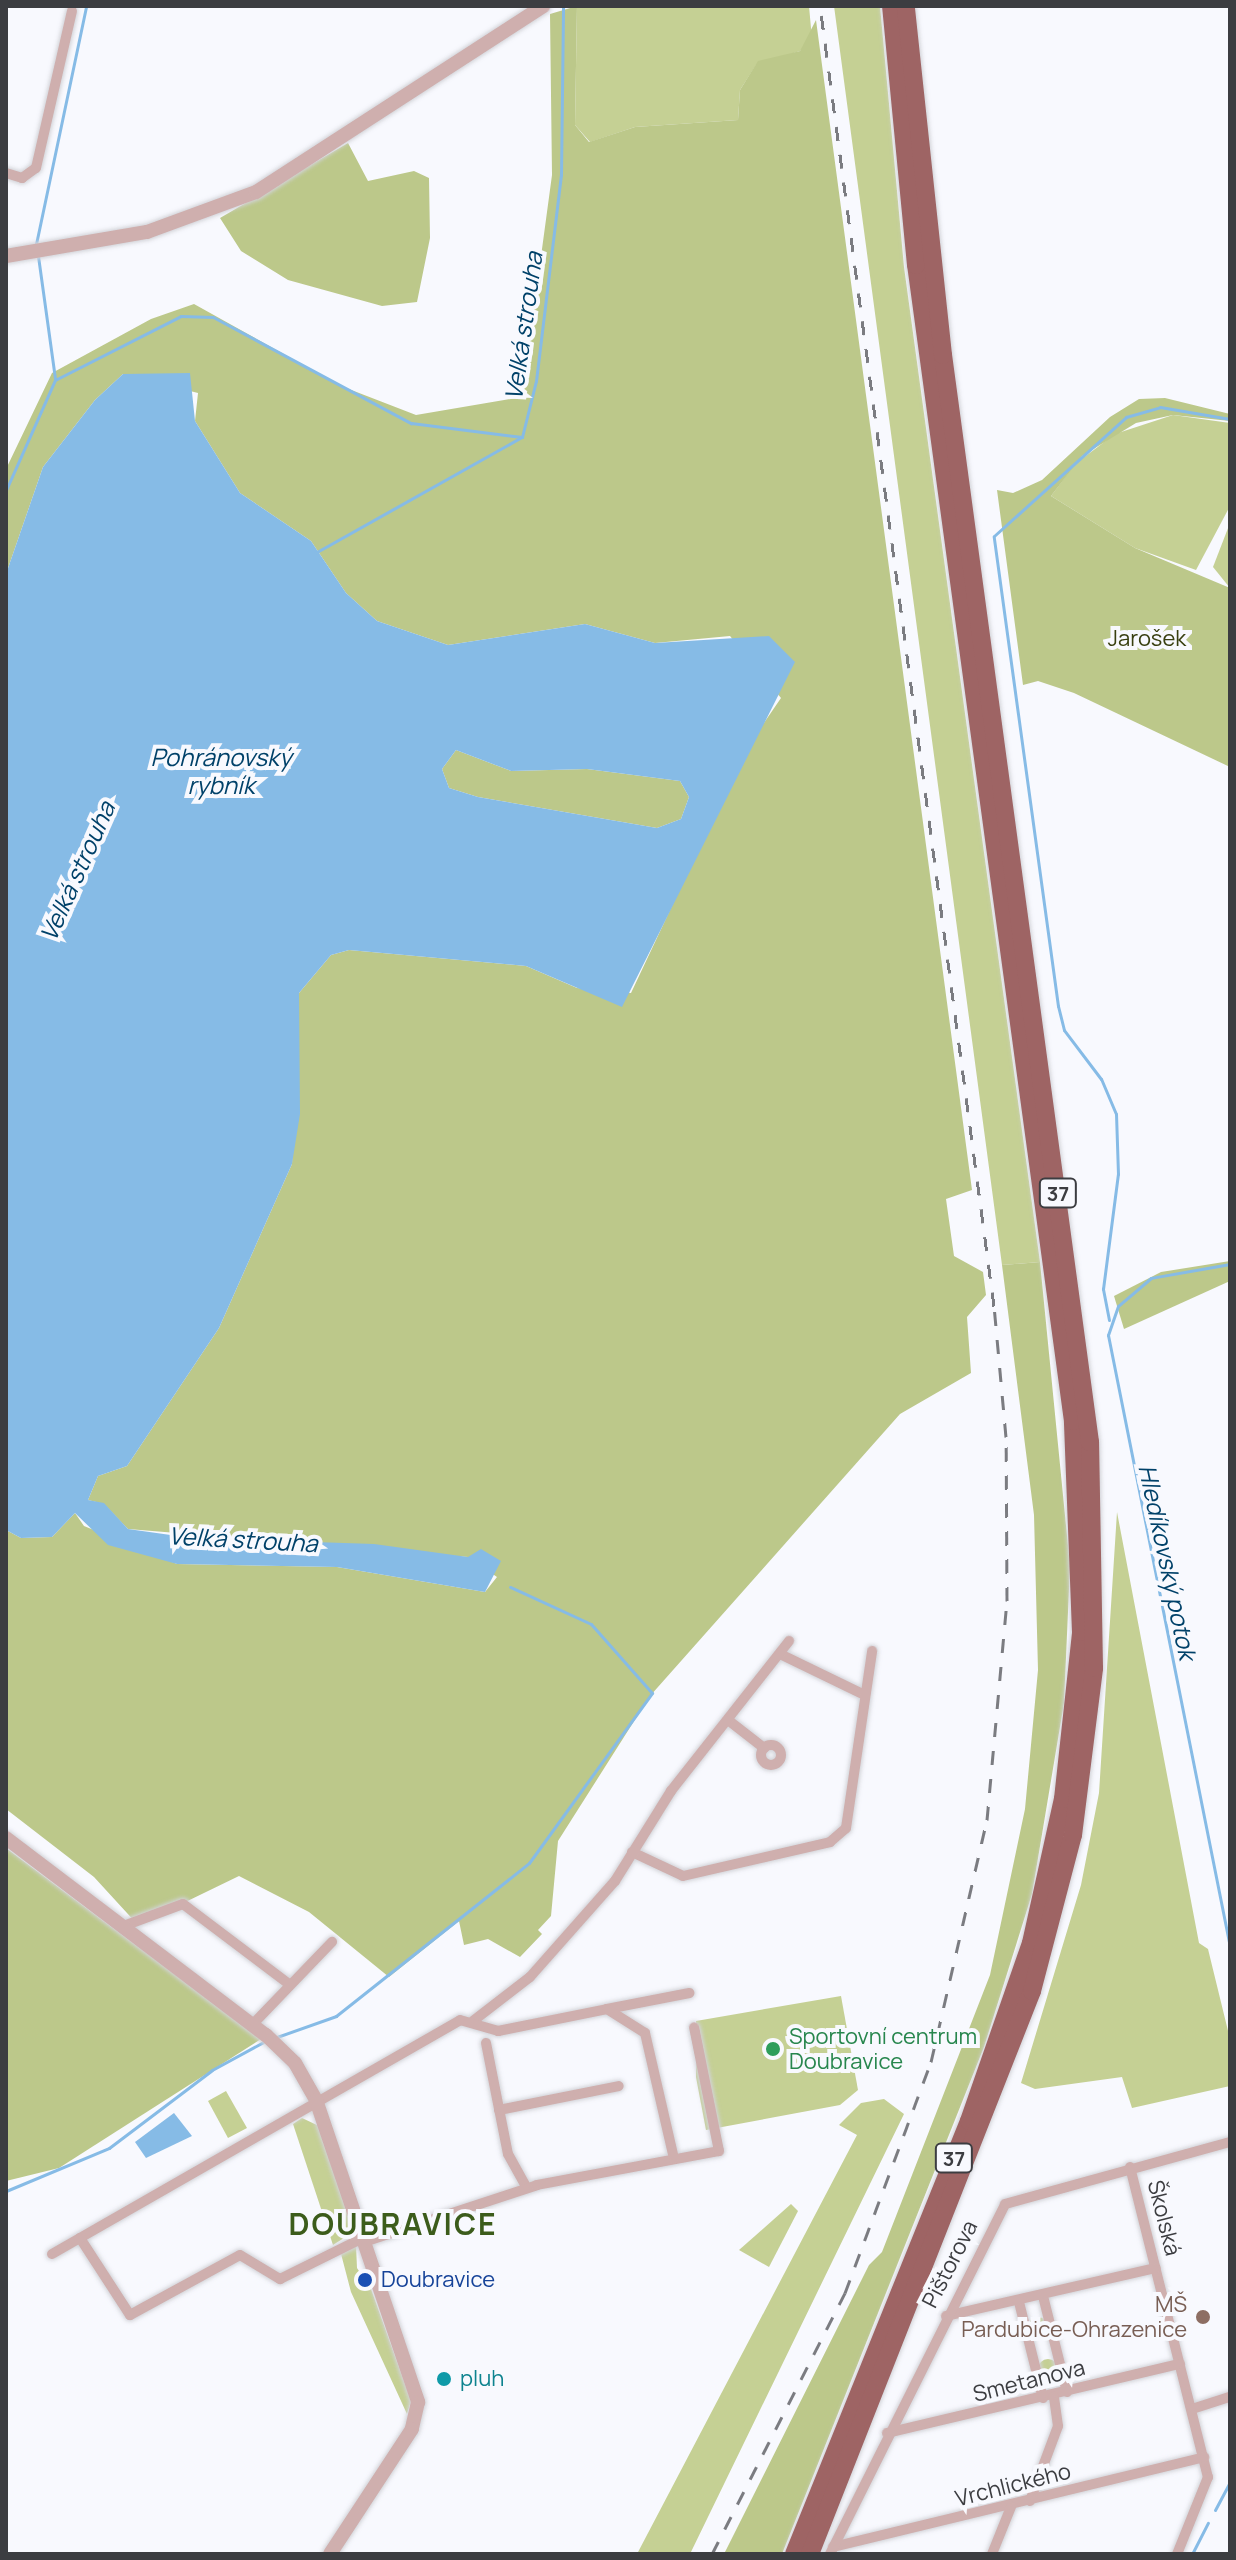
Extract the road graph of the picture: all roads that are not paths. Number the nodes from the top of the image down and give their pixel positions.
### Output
1 (543, 6) edge
2 (891, 6) edge
3 (906, 6) edge
4 (72, 11) dead end
5 (6, 173) edge
6 (6, 256) edge
7 (789, 1641) dead end
8 (872, 1651) dead end
9 (780, 1654) junction
10 (865, 1695) junction
11 (728, 1720) junction
12 (764, 1748) dead end
13 (6, 1838) edge
14 (632, 1852) junction
15 (121, 1927) junction
16 (332, 1942) dead end
17 (290, 1985) junction
18 (689, 1993) dead end
19 (607, 2009) junction
20 (473, 2021) junction
21 (253, 2024) junction
22 (694, 2027) dead end
23 (486, 2043) dead end
24 (619, 2086) dead end
25 (316, 2100) junction
26 (499, 2110) junction
27 (1230, 2142) edge
28 (674, 2159) junction
29 (1130, 2167) junction
30 (527, 2188) junction
31 (80, 2238) junction
32 (364, 2240) junction
33 (52, 2254) dead end
34 (1156, 2268) junction
35 (1043, 2296) junction
36 (1019, 2302) junction
37 (946, 2316) junction
38 (1180, 2364) junction
39 (1067, 2392) junction
40 (1048, 2397) junction
41 (1230, 2397) edge
42 (1192, 2409) junction
43 (887, 2433) junction
44 (1204, 2457) junction
45 (1030, 2501) junction
46 (1011, 2507) junction
47 (831, 2551) edge
48 (330, 2554) edge
49 (794, 2554) edge
50 (810, 2554) edge
51 (992, 2554) edge
52 (1177, 2554) edge

1 - 6 street
2 - 49 highway, 37
3 - 50 highway, 37
4 - 5 street
7 - 9 street
8 - 10 street
9 - 10 street
9 - 11 street
10 - 14 street
11 - 12 street
11 - 14 street
13 - 15 street
14 - 20 street
15 - 17 street
15 - 21 street
16 - 17 street
17 - 21 street
18 - 19 street
19 - 20 street
19 - 28 street
20 - 25 street
21 - 25 street
22 - 28 street
23 - 26 street
24 - 26 street
25 - 31 street
25 - 32 street
26 - 30 street
27 - 29 street, Pištorova
28 - 30 street
29 - 34 street, Školská
29 - 37 street, Pištorova
30 - 32 street
31 - 32 street
31 - 33 street
32 - 48 street
34 - 35 street
34 - 38 street, Školská
35 - 36 street
35 - 39 street
36 - 37 street
36 - 40 street
37 - 43 street, Pištorova
38 - 39 street, Smetanova
38 - 42 street, Školská
39 - 40 street, Smetanova
40 - 43 street, Smetanova
40 - 45 street
41 - 42 street
42 - 44 street, Školská
43 - 47 street, Pištorova
44 - 45 street, Vrchlického
44 - 52 street, Školská
45 - 46 street, Vrchlického
46 - 47 street, Vrchlického
46 - 51 street

